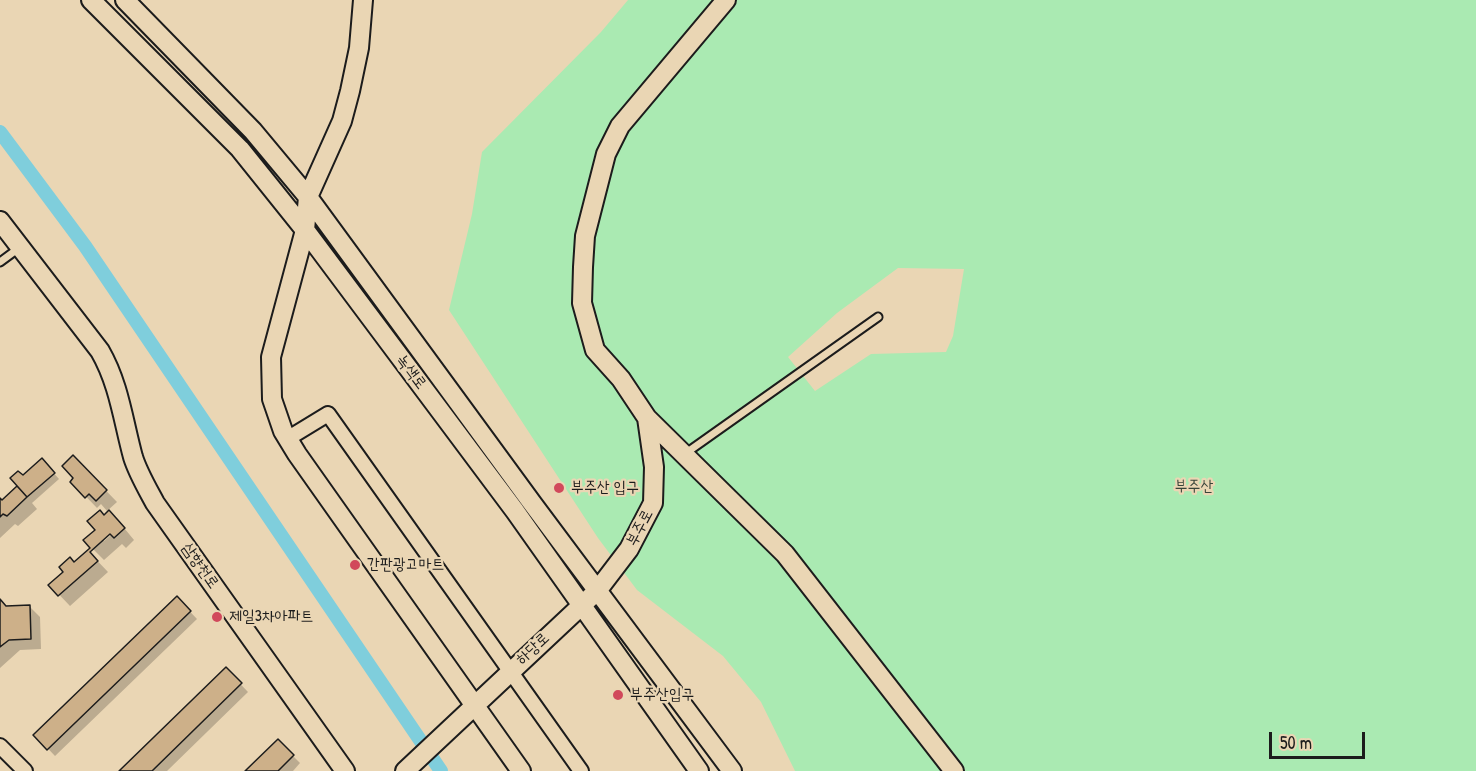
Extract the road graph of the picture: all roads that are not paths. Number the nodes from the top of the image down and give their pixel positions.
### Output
1 (91, 0) edge
2 (125, 0) edge
3 (363, 0) edge
4 (726, 0) edge
5 (308, 197) junction
6 (0, 221) edge
7 (305, 230) junction
8 (19, 248) junction
9 (0, 262) edge
10 (878, 317) dead end
11 (648, 418) junction
12 (287, 439) junction
13 (684, 454) junction
14 (597, 591) junction
15 (581, 605) junction
16 (511, 670) junction
17 (472, 706) junction
18 (0, 746) edge
19 (25, 771) edge
20 (345, 771) edge
21 (405, 771) edge
22 (521, 771) edge
23 (581, 771) edge
24 (699, 771) edge
25 (732, 771) edge
26 (954, 771) edge

1 - 7 street, 녹색로
2 - 5 street, 녹색로
3 - 5 street
4 - 11 street
5 - 7 street
5 - 14 street, 녹색로
6 - 8 street, 삼향천로
7 - 12 street
7 - 15 street, 녹색로
8 - 9 lane
8 - 20 street, 삼향천로
10 - 13 lane
11 - 13 street
11 - 14 street, 부주로
12 - 16 street
12 - 17 street
13 - 26 street
14 - 15 street, 하당로
14 - 25 street, 녹색로
15 - 16 street, 하당로
15 - 24 street, 녹색로
16 - 17 street, 하당로
16 - 23 street
17 - 21 street, 하당로
17 - 22 street
18 - 19 street

